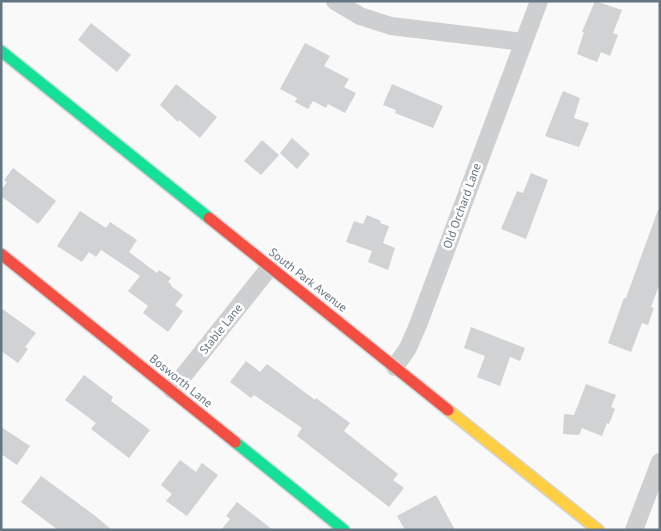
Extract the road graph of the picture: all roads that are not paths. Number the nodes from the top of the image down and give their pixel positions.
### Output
1 (335, 1) edge
2 (538, 1) edge
3 (523, 42) junction
4 (1, 51) edge
5 (1, 254) edge
6 (270, 267) junction
7 (395, 366) junction
8 (172, 390) junction
9 (660, 462) edge
10 (344, 530) edge
11 (598, 530) edge
12 (634, 530) edge

1 - 3 street
2 - 3 street, Old Orchard Lane
3 - 7 street, Old Orchard Lane
4 - 6 main road, South Park Avenue
5 - 8 main road, Bosworth Lane
6 - 7 main road, South Park Avenue
6 - 8 street, Stable Lane
7 - 11 main road, South Park Avenue
8 - 10 main road, Bosworth Lane
9 - 12 street

